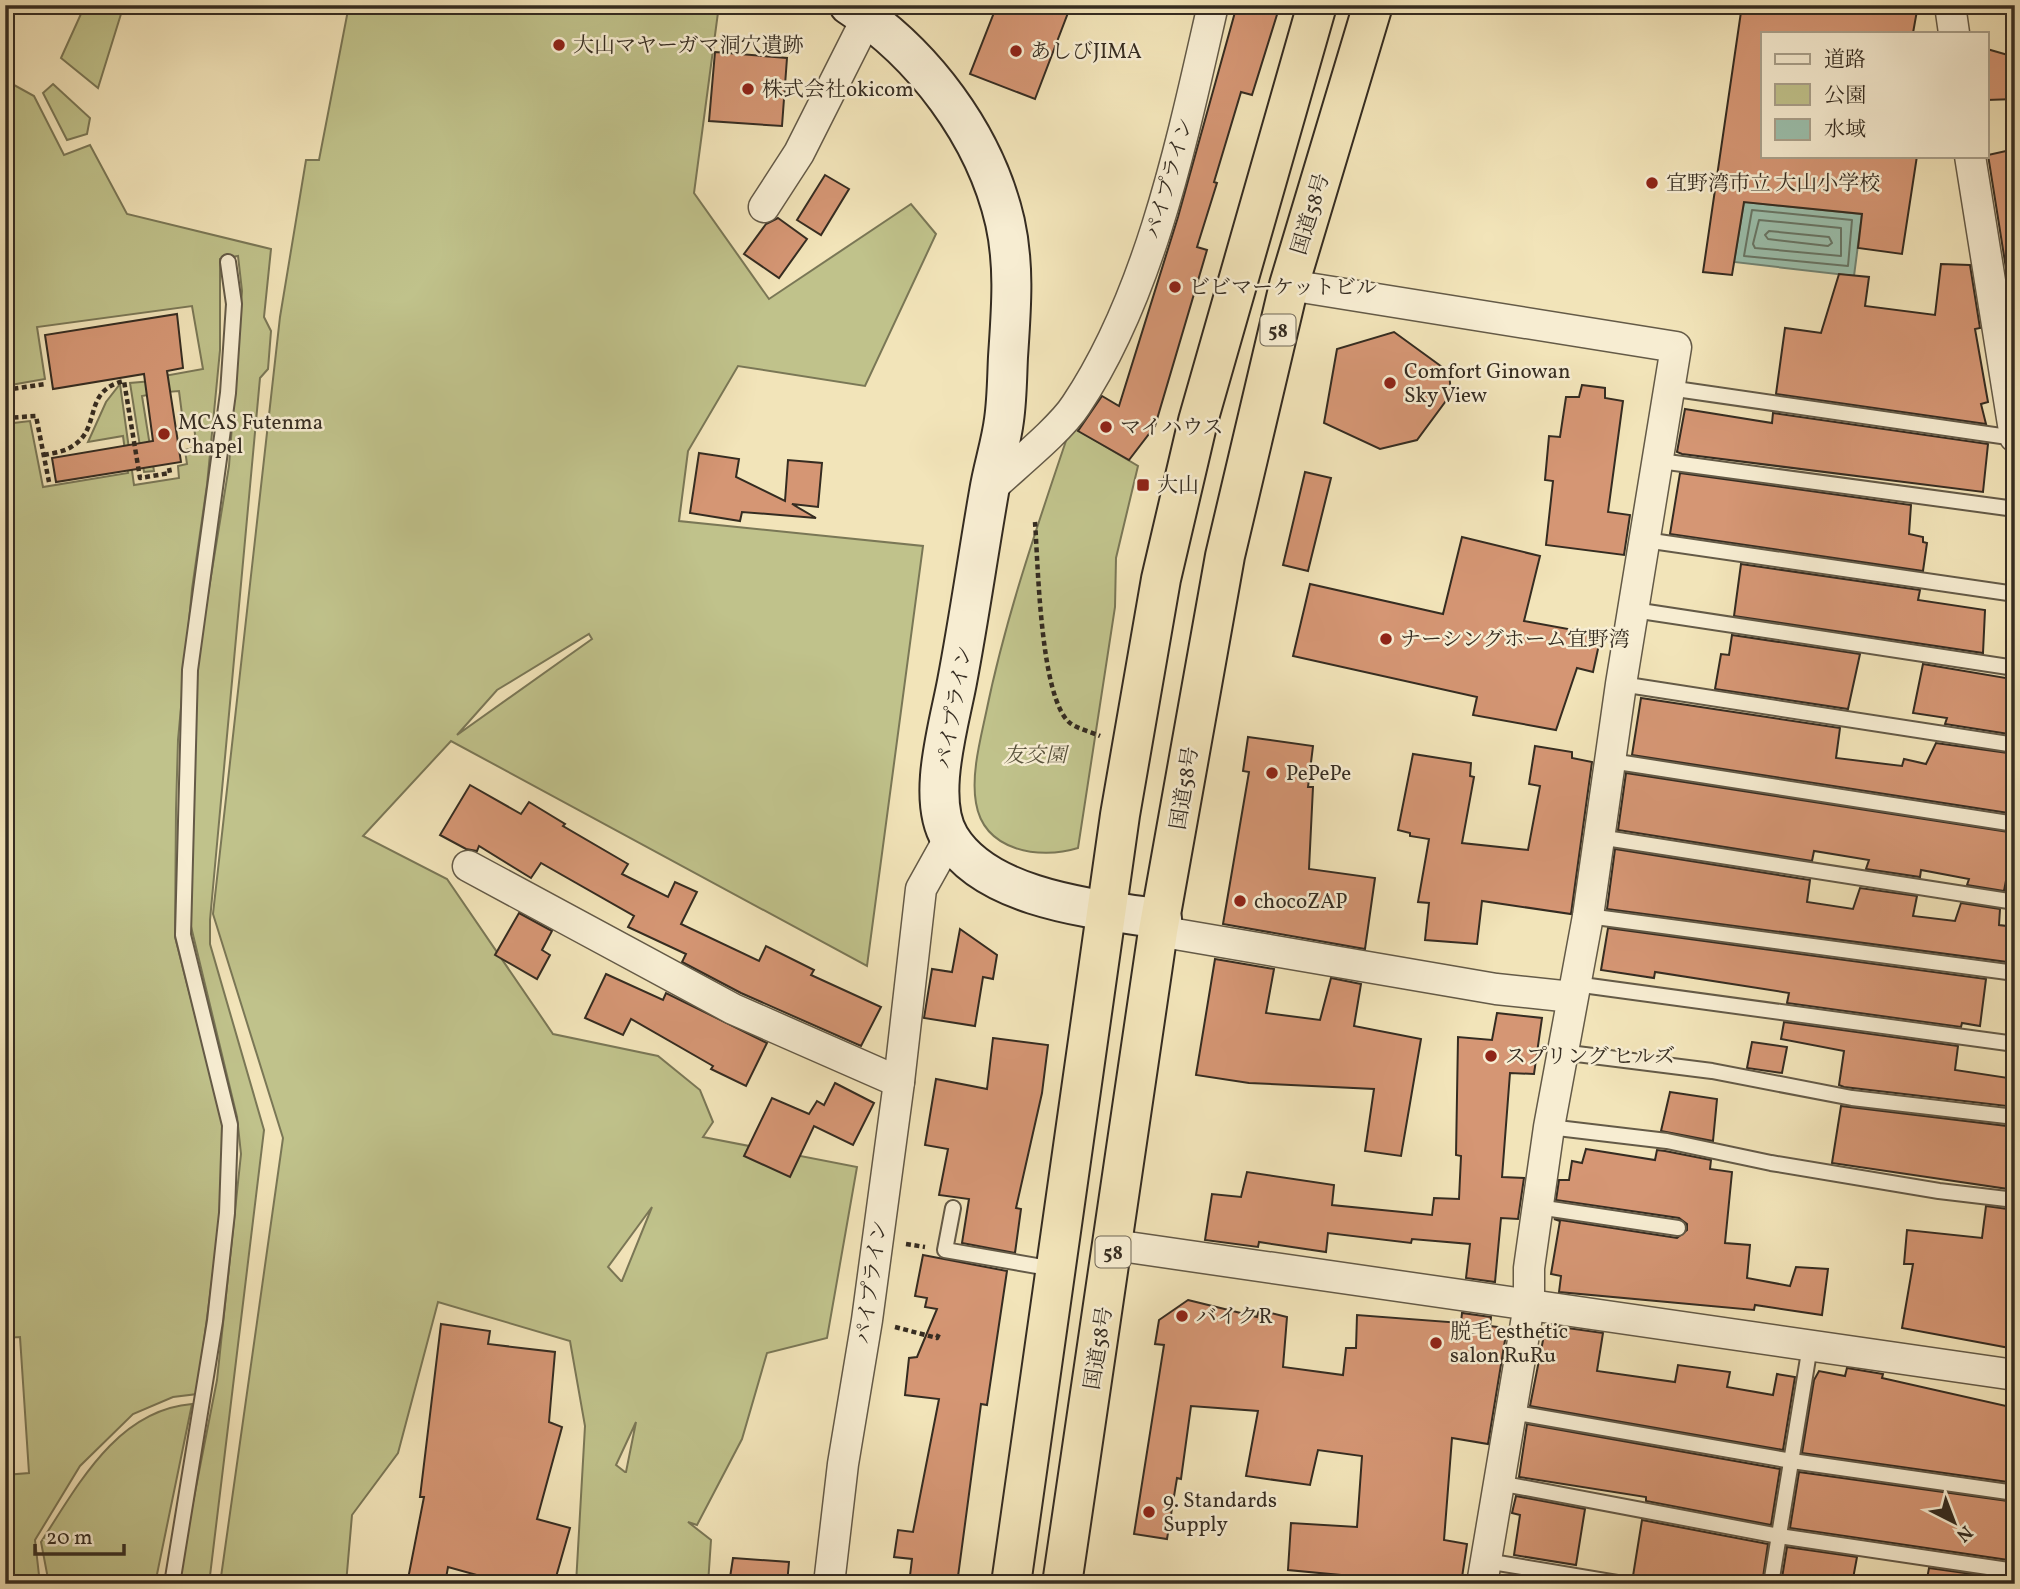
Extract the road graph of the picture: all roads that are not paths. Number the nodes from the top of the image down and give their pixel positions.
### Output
1 (1213, 5) edge
2 (1317, 5) edge
3 (1373, 5) edge
4 (1950, 5) edge
5 (858, 12) edge
6 (1954, 32) edge
7 (1970, 158) edge
8 (764, 207) dead end
9 (228, 262) dead end
10 (1289, 285) junction
11 (1669, 388) junction
12 (2015, 438) edge
13 (1660, 461) junction
14 (989, 490) junction
15 (2015, 509) edge
16 (1646, 540) junction
17 (2015, 594) edge
18 (1634, 610) junction
19 (2015, 668) edge
20 (1621, 684) junction
21 (2015, 745) edge
22 (1611, 761) junction
23 (2015, 824) edge
24 (1599, 836) junction
25 (950, 837) junction
26 (468, 866) dead end
27 (2015, 902) edge
28 (1107, 911) junction
29 (1588, 916) junction
30 (1160, 925) junction
31 (2015, 973) edge
32 (1574, 990) junction
33 (2015, 1044) edge
34 (1561, 1052) junction
35 (899, 1082) junction
36 (2015, 1117) edge
37 (1549, 1127) junction
38 (2015, 1200) edge
39 (1538, 1207) junction
40 (953, 1208) dead end
41 (1678, 1228) dead end
42 (1114, 1245) junction
43 (1056, 1270) junction
44 (1529, 1305) junction
45 (1810, 1346) junction
46 (2015, 1375) edge
47 (1511, 1412) junction
48 (1792, 1461) junction
49 (1499, 1483) junction
50 (2015, 1493) edge
51 (1779, 1536) junction
52 (2015, 1571) edge
53 (1484, 1572) edge
54 (172, 1584) edge
55 (829, 1584) edge
56 (1011, 1584) edge
57 (1062, 1584) edge
58 (1623, 1584) edge
59 (1771, 1584) edge

1 - 14 street, パイプライン
2 - 28 highway, 58
3 - 10 highway, 国道58号 / 58
4 - 6 street
5 - 8 street
5 - 14 street
7 - 12 street
9 - 54 lane
10 - 11 street
10 - 30 highway, 国道58号 / 58
11 - 12 lane
11 - 13 street
13 - 15 lane
13 - 16 street
14 - 25 street, パイプライン
16 - 17 lane
16 - 18 street
18 - 19 lane
18 - 20 street
20 - 21 lane
20 - 22 street
22 - 23 lane
22 - 24 street
24 - 27 lane
24 - 29 street
25 - 28 street
25 - 35 street, パイプライン
26 - 35 street
28 - 30 street
28 - 43 highway, 58
29 - 31 lane
29 - 32 street
30 - 32 street
30 - 42 highway, 国道58号 / 58
32 - 33 lane
32 - 34 street
34 - 36 lane
34 - 37 street
35 - 55 street, パイプライン
37 - 38 lane
37 - 39 street
39 - 41 lane
39 - 44 street
40 - 43 lane
42 - 44 street
42 - 57 highway, 国道58号 / 58
43 - 56 highway, 58
44 - 45 street
44 - 47 street
45 - 46 street
45 - 48 lane
47 - 48 lane
47 - 49 street
48 - 50 lane
48 - 51 lane
49 - 51 lane
49 - 53 street
51 - 52 lane
51 - 59 lane
53 - 58 lane

